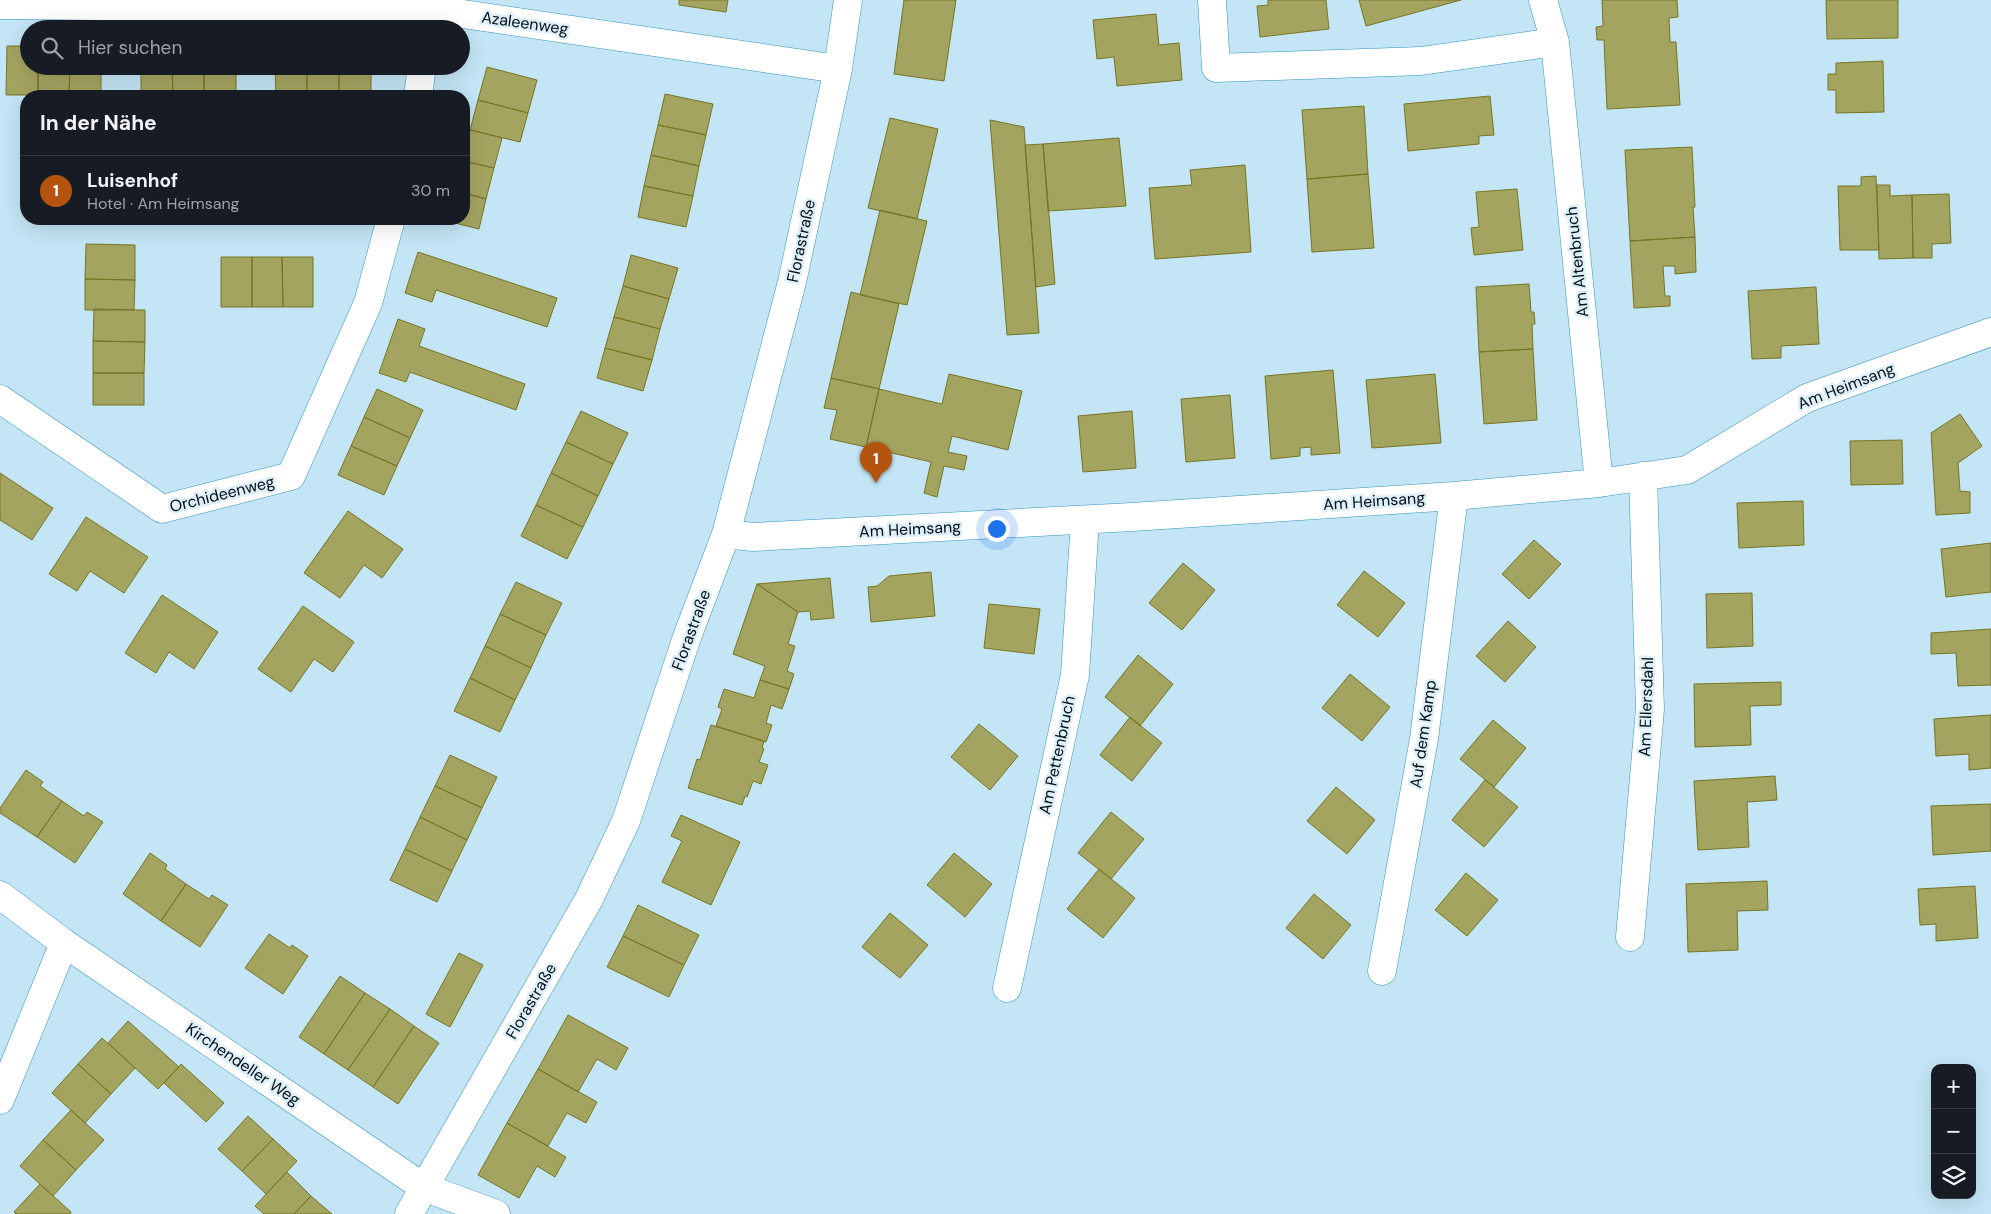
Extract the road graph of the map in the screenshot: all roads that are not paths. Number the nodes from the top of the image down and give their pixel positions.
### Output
1 (848, 0) edge
2 (1212, 0) edge
3 (1543, 0) edge
4 (0, 5) edge
5 (428, 19) edge
6 (470, 24) edge
7 (1555, 42) junction
8 (838, 69) junction
9 (421, 75) edge
10 (419, 90) edge
11 (389, 225) edge
12 (1991, 332) edge
13 (0, 399) edge
14 (1643, 476) junction
15 (1599, 483) junction
16 (1454, 496) junction
17 (1084, 520) junction
18 (726, 534) junction
19 (0, 895) edge
20 (1630, 936) dead end
21 (64, 943) junction
22 (1382, 971) dead end
23 (1007, 988) dead end
24 (0, 1100) edge
25 (424, 1187) junction
26 (409, 1214) edge
27 (496, 1214) edge

1 - 8 street, Florastraße
2 - 7 street
3 - 7 street, Am Altenbruch
4 - 5 street, Azaleenweg
6 - 8 street, Azaleenweg
7 - 15 street, Am Altenbruch
8 - 18 street, Florastraße
9 - 10 street
11 - 13 street, Orchideenweg
12 - 14 street, Am Heimsang
14 - 15 street, Am Heimsang
14 - 20 street, Am Ellersdahl
15 - 16 street, Am Heimsang
16 - 17 street, Am Heimsang
16 - 22 street, Auf dem Kamp
17 - 18 street, Am Heimsang
17 - 23 street, Am Pettenbruch
18 - 25 street, Florastraße
19 - 21 street, Kirchendeller Weg
21 - 24 street
21 - 25 street, Kirchendeller Weg
25 - 26 street, Florastraße
25 - 27 street, Kirchendeller Weg

